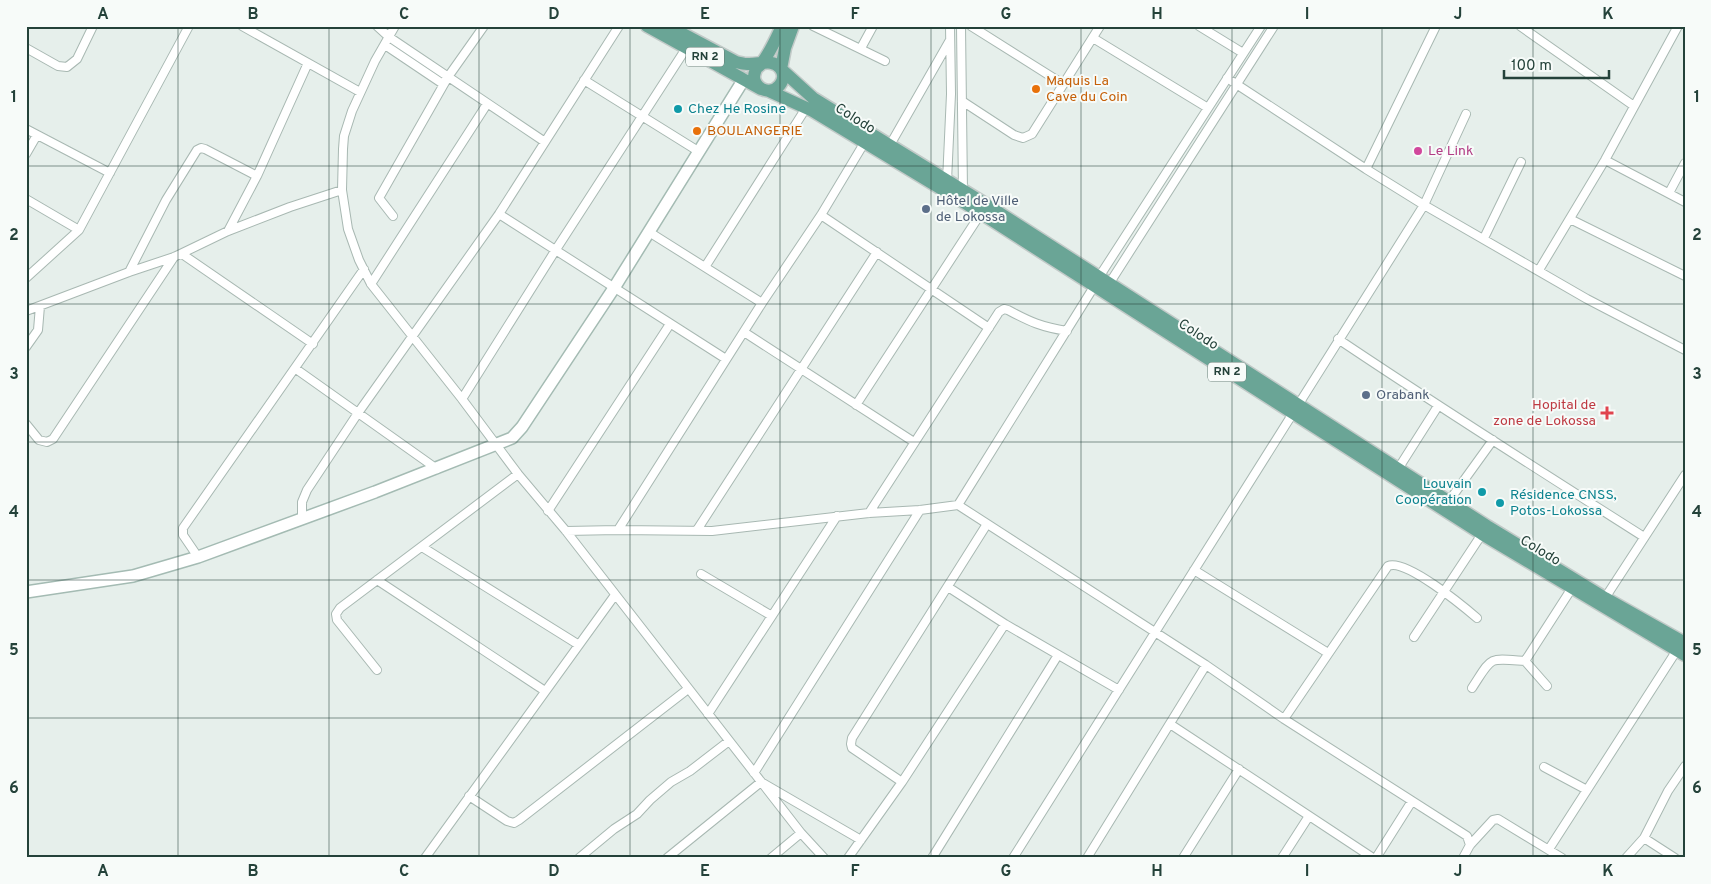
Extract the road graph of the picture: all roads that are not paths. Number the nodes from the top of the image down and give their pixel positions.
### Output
1 (93, 26) edge
2 (189, 26) edge
3 (242, 26) edge
4 (377, 26) edge
5 (395, 26) edge
6 (484, 26) edge
7 (619, 26) edge
8 (647, 26) edge
9 (668, 26) edge
10 (782, 26) edge
11 (793, 26) edge
12 (813, 26) edge
13 (873, 26) edge
14 (950, 26) edge
15 (962, 26) edge
16 (971, 26) edge
17 (1100, 26) edge
18 (1199, 26) edge
19 (1261, 26) edge
20 (1274, 26) edge
21 (1436, 26) edge
22 (1520, 26) edge
23 (1678, 26) edge
24 (1093, 38) junction
25 (950, 40) junction
26 (387, 41) junction
27 (687, 47) junction
28 (26, 48) edge
29 (861, 48) junction
30 (1243, 53) junction
31 (885, 61) dead end
32 (308, 62) junction
33 (761, 64) junction
34 (781, 69) junction
35 (448, 77) junction
36 (1227, 78) junction
37 (744, 79) junction
38 (584, 80) junction
39 (1063, 84) junction
40 (1237, 84) junction
41 (765, 90) junction
42 (360, 92) junction
43 (962, 101) junction
44 (487, 104) junction
45 (1634, 106) junction
46 (806, 108) junction
47 (1208, 108) junction
48 (1466, 114) dead end
49 (641, 116) junction
50 (26, 129) edge
51 (37, 135) junction
52 (867, 138) junction
53 (545, 142) junction
54 (890, 145) junction
55 (698, 151) junction
56 (26, 154) edge
57 (1605, 160) junction
58 (1521, 162) dead end
59 (1685, 163) edge
60 (1366, 169) junction
61 (110, 174) junction
62 (256, 176) junction
63 (947, 181) junction
64 (342, 190) junction
65 (963, 191) junction
66 (1669, 193) junction
67 (26, 200) edge
68 (1685, 202) edge
69 (1424, 206) junction
70 (984, 209) junction
71 (499, 214) junction
72 (821, 215) junction
73 (393, 216) dead end
74 (1570, 219) junction
75 (79, 230) junction
76 (228, 231) junction
77 (649, 232) junction
78 (1484, 238) junction
79 (555, 251) junction
80 (877, 252) junction
81 (182, 254) junction
82 (174, 257) junction
83 (705, 266) junction
84 (364, 269) junction
85 (1539, 270) junction
86 (129, 272) junction
87 (1685, 276) edge
88 (26, 278) edge
89 (1101, 282) junction
90 (371, 284) junction
91 (614, 288) junction
92 (932, 290) junction
93 (762, 303) junction
94 (40, 306) junction
95 (26, 311) edge
96 (670, 324) junction
97 (989, 328) junction
98 (1067, 331) junction
99 (744, 332) junction
100 (413, 337) junction
101 (1338, 340) junction
102 (312, 344) junction
103 (26, 347) edge
104 (1685, 350) edge
105 (726, 359) junction
106 (296, 369) junction
107 (801, 369) junction
108 (462, 399) junction
109 (856, 405) junction
110 (1438, 406) junction
111 (1294, 409) junction
112 (358, 413) junction
113 (26, 424) edge
114 (1493, 440) junction
115 (914, 442) junction
116 (496, 445) junction
117 (436, 469) junction
118 (1398, 469) junction
119 (518, 474) junction
120 (1685, 475) edge
121 (1449, 501) junction
122 (958, 505) junction
123 (548, 510) junction
124 (920, 510) junction
125 (869, 513) junction
126 (837, 516) junction
127 (302, 518) junction
128 (987, 524) junction
129 (618, 530) junction
130 (697, 530) junction
131 (566, 531) junction
132 (1482, 534) junction
133 (1644, 537) junction
134 (422, 547) junction
135 (198, 558) junction
136 (1194, 570) junction
137 (701, 574) dead end
138 (377, 580) junction
139 (948, 587) junction
140 (1572, 588) junction
141 (1444, 591) junction
142 (26, 592) edge
143 (615, 595) junction
144 (1605, 598) junction
145 (772, 616) junction
146 (1477, 618) dead end
147 (1005, 624) junction
148 (1155, 633) junction
149 (1414, 637) dead end
150 (579, 645) junction
151 (1682, 649) edge
152 (1328, 653) junction
153 (1058, 655) junction
154 (1525, 661) junction
155 (1206, 665) junction
156 (376, 670) dead end
157 (1547, 686) dead end
158 (1472, 688) dead end
159 (688, 689) junction
160 (1119, 690) junction
161 (546, 691) junction
162 (708, 714) junction
163 (1284, 719) junction
164 (1170, 724) junction
165 (729, 742) junction
166 (1685, 766) edge
167 (1544, 767) dead end
168 (1239, 770) junction
169 (754, 773) junction
170 (761, 782) junction
171 (902, 782) junction
172 (1587, 790) junction
173 (469, 796) junction
174 (1412, 801) junction
175 (1309, 816) junction
176 (801, 833) junction
177 (1644, 838) junction
178 (861, 840) junction
179 (1470, 845) junction
180 (1548, 849) junction
181 (424, 858) edge
182 (579, 858) edge
183 (667, 858) edge
184 (772, 858) edge
185 (824, 858) edge
186 (848, 858) edge
187 (932, 858) edge
188 (1013, 858) edge
189 (1087, 858) edge
190 (1183, 858) edge
191 (1282, 858) edge
192 (1375, 858) edge
193 (1464, 858) edge
194 (1562, 858) edge
195 (1626, 858) edge
196 (1675, 858) edge

1 - 28 street
2 - 61 street
3 - 32 street
4 - 26 street
5 - 26 street
6 - 35 street
7 - 38 street
8 - 27 main road, RN 2
9 - 33 main road, RN 2
10 - 33 main road
11 - 34 main road
12 - 29 street
13 - 29 street
14 - 25 street
15 - 43 street
16 - 39 street
17 - 24 street
18 - 30 street
19 - 30 street
20 - 40 street
21 - 60 street
22 - 45 street
23 - 45 street
24 - 39 street
24 - 47 street
25 - 54 street
25 - 63 street
26 - 35 street
26 - 42 street
27 - 37 main road, RN 2
27 - 49 street
29 - 31 street
30 - 36 street
32 - 42 street
32 - 62 street
33 - 34 main road
33 - 41 main road
34 - 41 main road
34 - 52 main road, Colodo / RN 2
35 - 44 street
35 - 73 street
36 - 40 street
36 - 47 street
37 - 41 main road, RN 2
37 - 55 main road
38 - 49 street
38 - 53 street
39 - 43 street
40 - 60 street
40 - 89 street
41 - 46 main road, Colodo / RN 2
42 - 64 street
43 - 65 street
44 - 53 street
44 - 90 street
45 - 57 street
46 - 52 main road, Colodo / RN 2
46 - 83 street
47 - 89 street
48 - 69 street
49 - 55 street
49 - 79 street
50 - 51 street
51 - 56 street
51 - 61 street
52 - 54 main road, Colodo / RN 2
52 - 70 main road, Colodo / RN 2
52 - 72 street
53 - 71 street
54 - 63 main road, Colodo / RN 2
55 - 77 main road
57 - 66 street
57 - 74 street
58 - 78 street
59 - 66 street
60 - 69 street
61 - 75 street
62 - 76 street
62 - 86 street
63 - 65 main road, Colodo / RN 2
64 - 76 street
64 - 84 street
65 - 70 main road, Colodo / RN 2
66 - 68 street
67 - 75 street
69 - 78 street
69 - 101 street
70 - 89 main road, Colodo / RN 2
70 - 92 street
71 - 79 street
71 - 100 street
72 - 80 street
72 - 93 street
74 - 85 street
74 - 87 street
75 - 88 street
76 - 81 street
77 - 83 street
77 - 91 main road
78 - 85 street
79 - 91 street
79 - 108 street
80 - 92 street
80 - 107 street
81 - 82 street
81 - 102 street
82 - 86 street
82 - 113 street
83 - 93 street
84 - 90 street
84 - 102 street
85 - 104 street
86 - 94 street
89 - 98 street
89 - 111 main road, Colodo / RN 2
90 - 100 street
91 - 96 street
91 - 116 main road
92 - 97 street
92 - 109 street
93 - 99 street
94 - 95 street
94 - 103 street
96 - 105 street
96 - 123 street
97 - 98 street
97 - 115 street
98 - 122 street
99 - 105 street
99 - 107 street
100 - 108 street
100 - 112 street
101 - 110 street
101 - 111 street
102 - 106 street
105 - 129 street
106 - 112 street
106 - 135 street
107 - 109 street
107 - 130 street
108 - 116 street
109 - 115 street
110 - 114 street
110 - 118 street
111 - 118 main road, Colodo / RN 2
111 - 132 main road, Colodo / RN 2
111 - 136 street
112 - 117 street
112 - 127 street
114 - 121 street
114 - 133 street
115 - 125 street
116 - 117 main road
116 - 119 street
117 - 127 main road
118 - 121 main road, Colodo / RN 2
119 - 123 street
119 - 134 street
120 - 133 street
121 - 144 main road, Colodo / RN 2
122 - 124 street
122 - 128 street
123 - 131 street
124 - 125 street
124 - 169 street
125 - 126 street
126 - 130 street
126 - 145 street
127 - 135 main road
128 - 139 street
128 - 148 street
129 - 130 street
129 - 131 street
131 - 143 street
132 - 140 main road, Colodo / RN 2
132 - 141 street
133 - 144 street
134 - 138 street
134 - 150 street
135 - 142 main road
136 - 148 street
136 - 152 street
137 - 145 street
138 - 156 street
138 - 161 street
139 - 147 street
139 - 171 street
140 - 151 main road, Colodo / RN 2
140 - 154 street
141 - 146 street
141 - 149 street
141 - 152 street
143 - 150 street
143 - 159 street
144 - 151 main road, Colodo / RN 2
145 - 162 street
147 - 153 street
147 - 171 street
148 - 155 street
148 - 160 street
150 - 161 street
151 - 172 street
152 - 163 street
153 - 160 street
153 - 187 street
154 - 157 street
154 - 158 street
155 - 163 street
155 - 164 street
159 - 162 street
159 - 173 street
160 - 188 street
161 - 173 street
162 - 165 street
163 - 174 street
164 - 168 street
164 - 189 street
165 - 169 street
165 - 182 street
166 - 177 street
167 - 172 street
168 - 175 street
168 - 190 street
169 - 170 street
170 - 176 street
170 - 178 street
170 - 183 street
171 - 178 street
172 - 180 street
173 - 181 street
174 - 179 street
174 - 192 street
175 - 191 street
175 - 192 street
176 - 184 street
176 - 185 street
177 - 195 street
177 - 196 street
178 - 186 street
179 - 180 street
179 - 193 street
180 - 194 street

